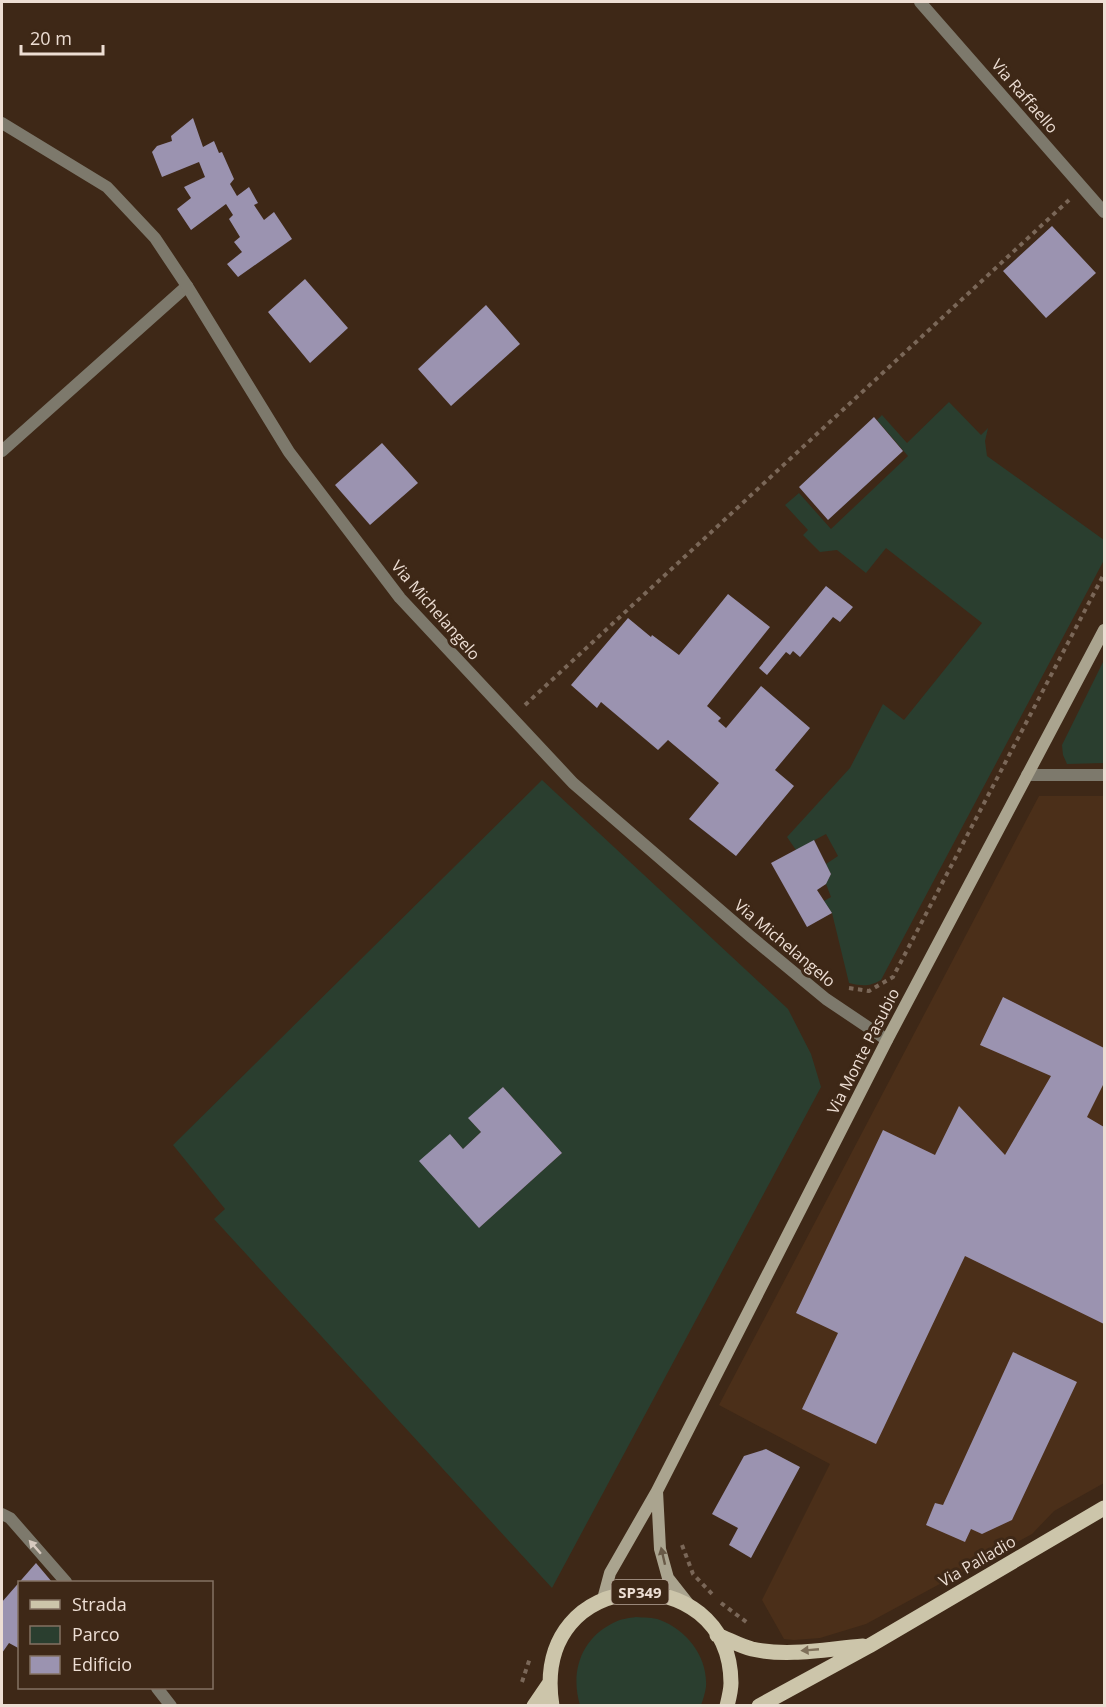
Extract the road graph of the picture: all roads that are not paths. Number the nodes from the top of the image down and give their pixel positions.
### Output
1 (920, 2) edge
2 (2, 123) edge
3 (1104, 212) edge
4 (187, 286) junction
5 (2, 451) edge
6 (1104, 630) edge
7 (1027, 775) junction
8 (1104, 775) edge
9 (887, 1040) junction
10 (657, 1491) junction
11 (1104, 1508) edge
12 (2, 1514) edge
13 (65, 1581) edge
14 (603, 1599) junction
15 (690, 1606) junction
16 (717, 1635) junction
17 (869, 1646) junction
18 (549, 1684) junction
19 (158, 1689) edge
20 (171, 1706) edge
21 (534, 1706) edge
22 (552, 1706) edge
23 (728, 1706) edge
24 (759, 1706) edge

1 - 3 street, Via Raffaello
2 - 4 street, Via Michelangelo
4 - 5 street
4 - 9 street, Via Michelangelo
6 - 7 main road, Via Monte Pasubio
7 - 8 street
7 - 9 main road, Via Monte Pasubio
9 - 10 main road, Via Monte Pasubio
10 - 14 main road, Via Monte Pasubio
15 -> 10 main road, Via Monte Pasubio
11 - 17 main road, Via Palladio / SP349
13 -> 12 street
14 - 15 main road, SP349
14 - 18 main road, SP349
15 - 16 main road, SP349
17 -> 16 main road, SP349
16 - 23 main road, SP349
17 - 24 main road, SP349
18 - 21 main road, SP349
18 - 22 main road, SP349
19 - 20 street

